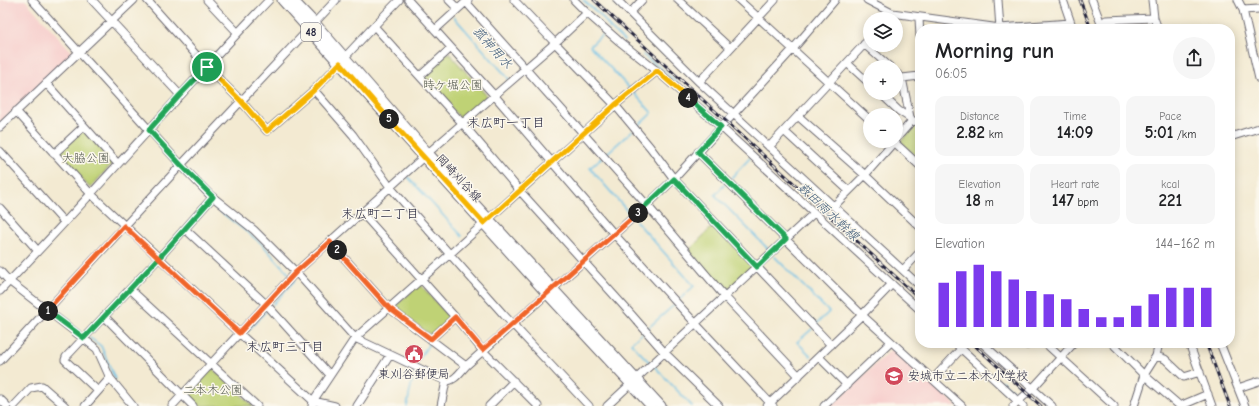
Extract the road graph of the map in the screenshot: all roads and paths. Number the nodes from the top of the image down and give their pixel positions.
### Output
1 (32, 0) edge
2 (92, 0) edge
3 (134, 0) edge
4 (147, 0) edge
5 (207, 0) edge
6 (270, 0) edge
7 (282, 0) edge
8 (293, 0) edge
9 (336, 0) edge
10 (399, 0) edge
11 (408, 0) edge
12 (449, 0) edge
13 (514, 0) edge
14 (574, 0) edge
15 (617, 0) edge
16 (642, 0) edge
17 (678, 0) edge
18 (739, 0) edge
19 (775, 0) edge
20 (835, 0) edge
21 (867, 0) edge
22 (998, 0) edge
23 (1063, 0) edge
24 (1092, 0) edge
25 (1152, 0) edge
26 (1238, 0) edge
27 (467, 1) edge
28 (458, 9) junction
29 (1259, 9) edge
30 (1243, 10) junction
31 (884, 12) edge
32 (587, 13) junction
33 (630, 13) junction
34 (759, 17) junction
35 (903, 17) edge
36 (919, 18) junction
37 (1154, 18) junction
38 (1106, 20) dead end
39 (112, 21) junction
40 (919, 24) edge
41 (963, 24) edge
42 (1000, 24) edge
43 (1071, 24) edge
44 (1101, 24) edge
45 (1156, 24) edge
46 (312, 26) junction
47 (374, 26) junction
48 (434, 30) junction
49 (238, 33) junction
50 (555, 43) junction
51 (863, 45) edge
52 (451, 48) junction
53 (730, 48) junction
54 (793, 49) junction
55 (79, 52) junction
56 (873, 52) edge
57 (342, 60) junction
58 (882, 60) edge
59 (847, 63) junction
60 (207, 67) junction
61 (525, 68) junction
62 (657, 71) junction
63 (903, 75) edge
64 (420, 76) junction
65 (915, 76) edge
66 (1259, 77) edge
67 (863, 78) edge
68 (699, 82) junction
69 (830, 82) junction
70 (46, 83) junction
71 (314, 90) junction
72 (903, 91) edge
73 (180, 95) junction
74 (494, 95) junction
75 (888, 100) edge
76 (241, 101) junction
77 (615, 105) junction
78 (16, 111) junction
79 (733, 113) junction
80 (863, 113) edge
81 (798, 116) junction
82 (910, 120) junction
83 (915, 120) edge
84 (463, 124) junction
85 (84, 126) junction
86 (0, 127) edge
87 (721, 127) junction
88 (1259, 128) edge
89 (903, 129) edge
90 (149, 130) junction
91 (784, 131) junction
92 (583, 135) junction
93 (1235, 135) edge
94 (769, 147) junction
95 (888, 148) edge
96 (901, 148) edge
97 (0, 151) edge
98 (698, 152) junction
99 (54, 154) junction
100 (426, 155) junction
101 (915, 161) edge
102 (552, 163) junction
103 (118, 164) junction
104 (181, 165) junction
105 (865, 175) junction
106 (674, 179) junction
107 (390, 188) junction
108 (520, 191) junction
109 (849, 192) junction
110 (90, 193) junction
111 (213, 197) junction
112 (647, 205) junction
113 (834, 206) junction
114 (0, 208) edge
115 (362, 213) junction
116 (814, 213) junction
117 (487, 221) junction
118 (64, 222) junction
119 (915, 222) edge
120 (124, 226) junction
121 (185, 229) junction
122 (614, 234) junction
123 (786, 239) junction
124 (330, 242) junction
125 (38, 250) junction
126 (450, 254) junction
127 (915, 257) edge
128 (159, 258) junction
129 (584, 261) junction
130 (757, 267) junction
131 (903, 270) junction
132 (0, 271) edge
133 (296, 272) junction
134 (421, 279) junction
135 (9, 281) junction
136 (915, 281) edge
137 (892, 284) junction
138 (130, 289) junction
139 (0, 291) edge
140 (550, 291) junction
141 (724, 297) junction
142 (267, 305) junction
143 (915, 305) edge
144 (389, 308) junction
145 (47, 310) junction
146 (862, 315) junction
147 (104, 316) junction
148 (455, 317) junction
149 (513, 324) junction
150 (696, 324) junction
151 (239, 333) junction
152 (84, 338) junction
153 (355, 338) junction
154 (431, 339) junction
155 (891, 342) junction
156 (830, 345) junction
157 (988, 348) edge
158 (1050, 348) edge
159 (1070, 348) edge
160 (1117, 348) edge
161 (1158, 348) edge
162 (1191, 348) edge
163 (1222, 348) edge
164 (961, 349) joint
165 (483, 350) junction
166 (665, 353) junction
167 (390, 355) junction
168 (819, 356) junction
169 (1156, 356) junction
170 (1061, 358) junction
171 (0, 361) edge
172 (212, 364) junction
173 (466, 366) junction
174 (1200, 372) junction
175 (330, 375) junction
176 (1144, 375) junction
177 (799, 376) junction
178 (110, 378) junction
179 (933, 379) junction
180 (446, 381) junction
181 (514, 381) junction
182 (633, 381) junction
183 (1259, 381) edge
184 (847, 385) junction
185 (1033, 388) junction
186 (1238, 388) junction
187 (98, 391) junction
188 (1208, 394) junction
189 (183, 395) junction
190 (0, 399) edge
191 (313, 403) edge
192 (1018, 404) edge
193 (770, 405) edge
194 (7, 406) edge
195 (14, 406) edge
196 (65, 406) edge
197 (85, 406) edge
198 (133, 406) edge
199 (172, 406) edge
200 (193, 406) edge
201 (257, 406) edge
202 (335, 406) edge
203 (357, 406) edge
204 (441, 406) edge
205 (489, 406) edge
206 (538, 406) edge
207 (589, 406) edge
208 (607, 406) edge
209 (652, 406) edge
210 (661, 406) edge
211 (719, 406) edge
212 (824, 406) edge
213 (962, 406) edge
214 (1052, 406) edge
215 (1114, 406) edge
216 (1134, 406) edge
217 (1212, 406) edge
218 (1244, 406) edge

1 - 55 street
2 - 39 street
3 - 39 street
4 - 60 street
5 - 49 street
6 - 49 street
7 - 46 main road, 岡崎刈谷線 / 48
8 - 46 main road, 岡崎刈谷線 / 48
9 - 46 street
10 - 47 street
11 - 48 street
12 - 28 street
13 - 50 street
14 - 32 street
15 - 33 street
16 - 33 street
17 - 53 street
18 - 34 street
19 - 34 street
20 - 54 street
21 - 31 street
22 - 42 street
23 - 43 street
24 - 44 street
25 - 37 street
26 - 30 street
27 - 28 street
27 - 61 street
28 - 48 street
29 - 30 street
30 - 66 street
32 - 50 street
32 - 62 street
33 - 68 street
34 - 53 street
34 - 54 street
35 - 36 street
36 - 40 street
36 - 41 street
37 - 38 street
37 - 45 street
39 - 55 street
39 - 73 street
46 - 57 main road, 岡崎刈谷線 / 48
46 - 76 street
47 - 57 street
47 - 64 street
48 - 52 street
49 - 60 street
50 - 61 street
50 - 77 street
51 - 59 street
52 - 64 street
52 - 74 street
53 - 68 street
54 - 69 street
54 - 79 street
55 - 70 street
55 - 90 street
56 - 58 street
57 - 71 street
57 - 100 main road, 岡崎刈谷線 / 48
59 - 67 street
59 - 69 street
60 - 73 street
60 - 76 street
61 - 74 street
61 - 92 street
62 - 77 street
62 - 87 street
63 - 65 street
64 - 84 street
68 - 79 street
69 - 80 street
69 - 81 street
70 - 78 street
70 - 85 street
71 - 76 street
71 - 107 street
72 - 82 street
73 - 90 street
74 - 84 street
74 - 102 street
75 - 82 street
76 - 104 street
77 - 92 street
77 - 106 street
78 - 86 street
78 - 99 street
79 - 87 street
79 - 94 street
81 - 91 street
81 - 105 street
82 - 83 street
82 - 89 street
84 - 100 street
84 - 108 street
85 - 99 street
85 - 103 street
87 - 98 street
87 - 116 street
88 - 93 street
90 - 103 street
90 - 104 street
91 - 94 street
91 - 109 street
92 - 102 street
92 - 112 street
94 - 113 street
95 - 105 street
96 - 101 street
97 - 118 street
98 - 106 street
98 - 123 street
99 - 110 street
100 - 107 street
100 - 117 main road, 岡崎刈谷線 / 48
102 - 108 street
102 - 122 street
103 - 110 street
104 - 111 street
104 - 120 street
105 - 109 street
105 - 119 street
106 - 112 street
106 - 130 street
107 - 115 street
107 - 126 street
108 - 117 street
108 - 129 street
109 - 113 street
110 - 118 street
110 - 120 street
111 - 121 street
111 - 133 street
112 - 122 street
112 - 141 street
113 - 131 street
114 - 125 street
115 - 124 street
115 - 134 street
116 - 123 street
116 - 137 street
117 - 126 street
117 - 140 main road, 岡崎刈谷線 / 48
118 - 125 street
120 - 128 street
120 - 145 street
121 - 128 street
121 - 142 street
122 - 129 street
122 - 150 street
123 - 130 street
123 - 146 street
124 - 133 street
124 - 144 street
125 - 135 street
126 - 134 street
126 - 149 street
127 - 131 street
128 - 138 street
128 - 151 street
129 - 140 street
129 - 166 street
130 - 141 street
130 - 156 street
131 - 136 street
132 - 135 street
133 - 142 street
133 - 153 street
134 - 144 street
134 - 148 street
135 - 139 street
135 - 145 street
137 - 143 street
137 - 146 street
138 - 147 street
138 - 172 street
140 - 149 street
140 - 182 main road, 岡崎刈谷線 / 48
141 - 150 street
141 - 177 street
142 - 151 street
142 - 175 street
144 - 153 street
144 - 154 street
145 - 152 street
145 - 171 street
146 - 155 street
146 - 156 street
147 - 152 street
147 - 189 street
148 - 154 street
148 - 165 street
149 - 165 street
149 - 207 street
150 - 166 street
150 - 193 street
151 - 172 street
151 - 191 street
152 - 178 street
152 - 187 street
153 - 167 street
153 - 175 street
154 - 173 street
155 - 179 street
155 - 184 street
156 - 168 street
157 - 185 street
158 - 170 street
159 - 170 street
160 - 176 street
161 - 169 street
162 - 174 street
163 - 186 street
164 - 179 street
164 - 192 street
165 - 173 street
165 - 181 street
166 - 182 street
166 - 211 street
167 - 180 street
167 - 203 street
168 - 177 street
168 - 184 street
169 - 174 street
169 - 176 street
170 - 185 street
170 - 215 street
172 - 189 street
172 - 201 street
173 - 180 street
174 - 188 street
175 - 191 street
176 - 188 street
176 - 216 street
177 - 193 street
178 - 187 street
178 - 198 street
179 - 213 street
180 - 204 street
181 - 205 street
181 - 206 street
182 - 208 street
182 - 209 main road, 岡崎刈谷線 / 48
182 - 210 main road, 岡崎刈谷線 / 48
183 - 186 street
184 - 212 street
185 - 192 street
185 - 214 street
186 - 218 street
187 - 197 street
188 - 217 street
189 - 199 street
189 - 200 street
190 - 194 street
191 - 202 street
195 - 196 street

